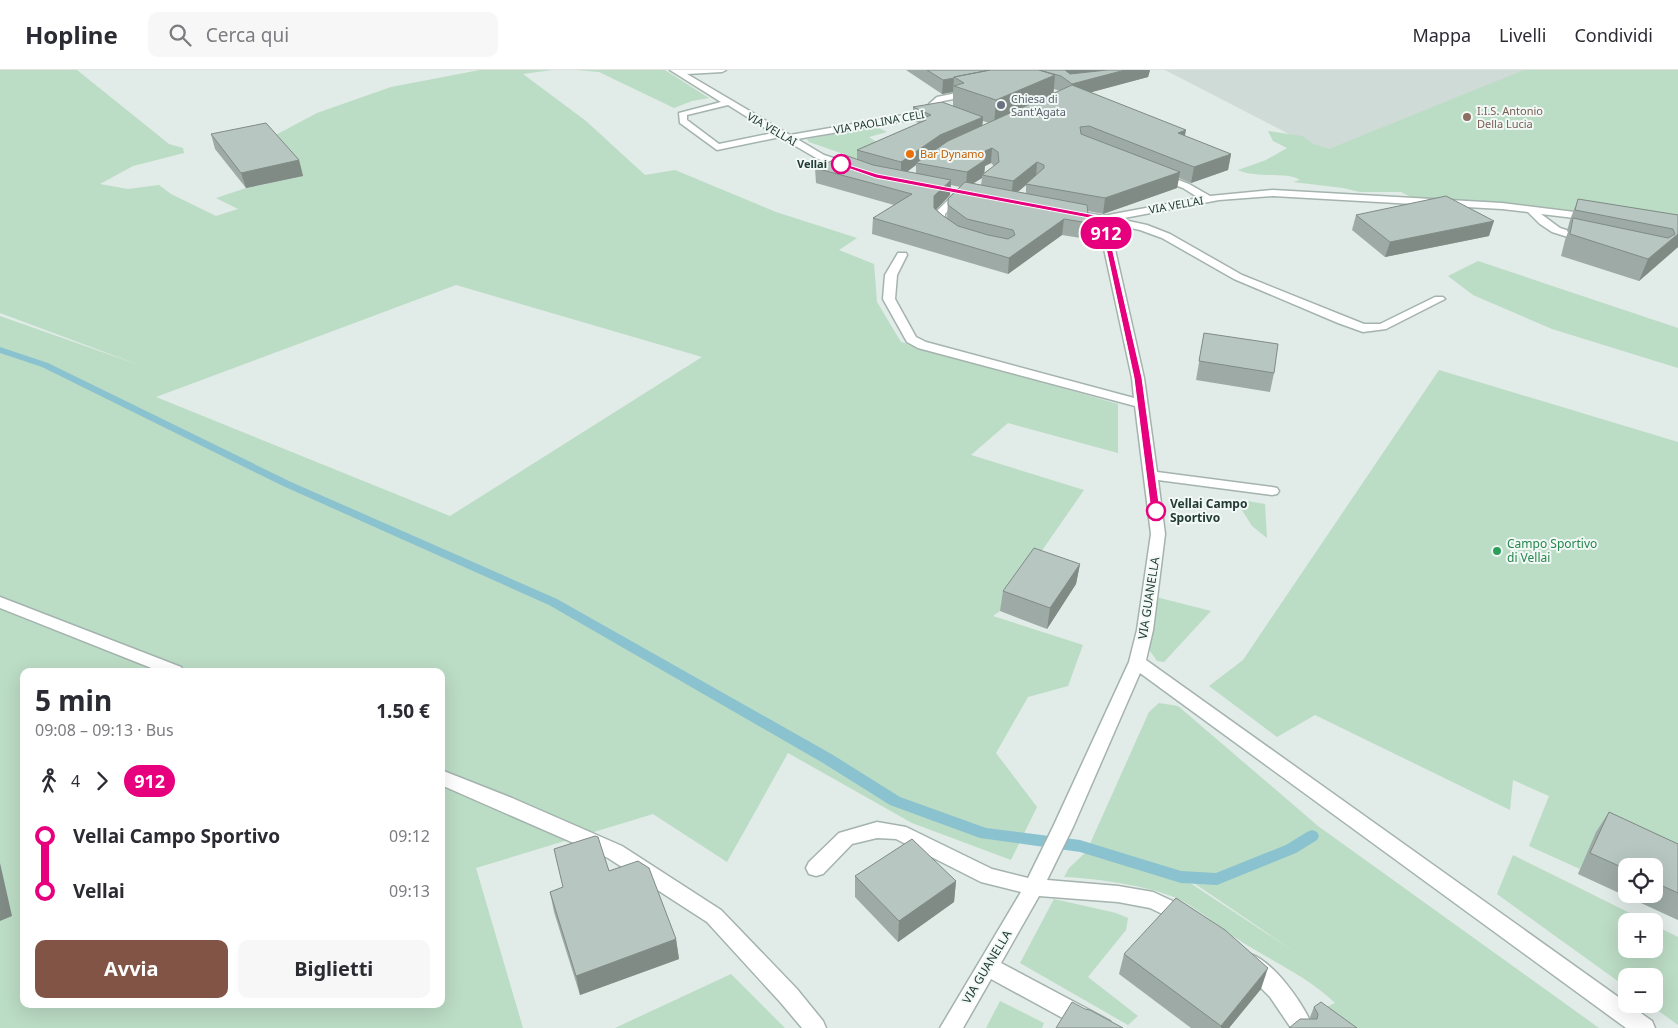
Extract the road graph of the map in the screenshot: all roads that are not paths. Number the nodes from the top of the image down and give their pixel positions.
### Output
1 (722, 70) edge
2 (676, 71) edge
3 (984, 90) edge
4 (727, 102) junction
5 (942, 111) junction
6 (960, 117) edge
7 (784, 136) junction
8 (858, 170) edge
9 (1152, 172) edge
10 (964, 191) edge
11 (1208, 199) junction
12 (1531, 209) junction
13 (1058, 210) edge
14 (1103, 219) junction
15 (1602, 219) edge
16 (962, 237) edge
17 (1601, 243) edge
18 (902, 254) dead end
19 (1439, 299) dead end
20 (1142, 404) junction
21 (1151, 475) junction
22 (1272, 491) dead end
23 (0, 602) edge
24 (1137, 662) junction
25 (167, 668) edge
26 (445, 780) edge
27 (816, 868) dead end
28 (1033, 887) junction
29 (1201, 925) edge
30 (1237, 951) edge
31 (988, 967) junction
32 (1301, 1025) edge
33 (816, 1028) edge
34 (951, 1028) edge
35 (1102, 1028) edge
36 (1644, 1028) edge

1 - 2 street
2 - 4 street, VIA VELLAI
3 - 5 street, VIA PAOLINA CELI
4 - 7 street, VIA VELLAI
4 - 7 street, VIA PAOLINA CELI
5 - 6 street
5 - 7 street, VIA PAOLINA CELI
7 - 8 street, VIA VELLAI
9 - 11 street
10 - 16 street
11 - 12 street, VIA VELLAI
11 - 14 street, VIA VELLAI
12 - 15 street, VIA VELLAI
12 - 17 street
13 - 14 street, VIA VELLAI
14 - 19 street
14 - 20 street, VIA GUANELLA
18 - 20 street
20 - 21 street, VIA GUANELLA
21 - 22 street
21 - 24 street, VIA GUANELLA
23 - 25 street
24 - 28 street, VIA GUANELLA
24 - 36 street
26 - 33 street
27 - 28 street
28 - 29 street
28 - 31 street, VIA GUANELLA
30 - 32 street
31 - 34 street, VIA GUANELLA
31 - 35 street

